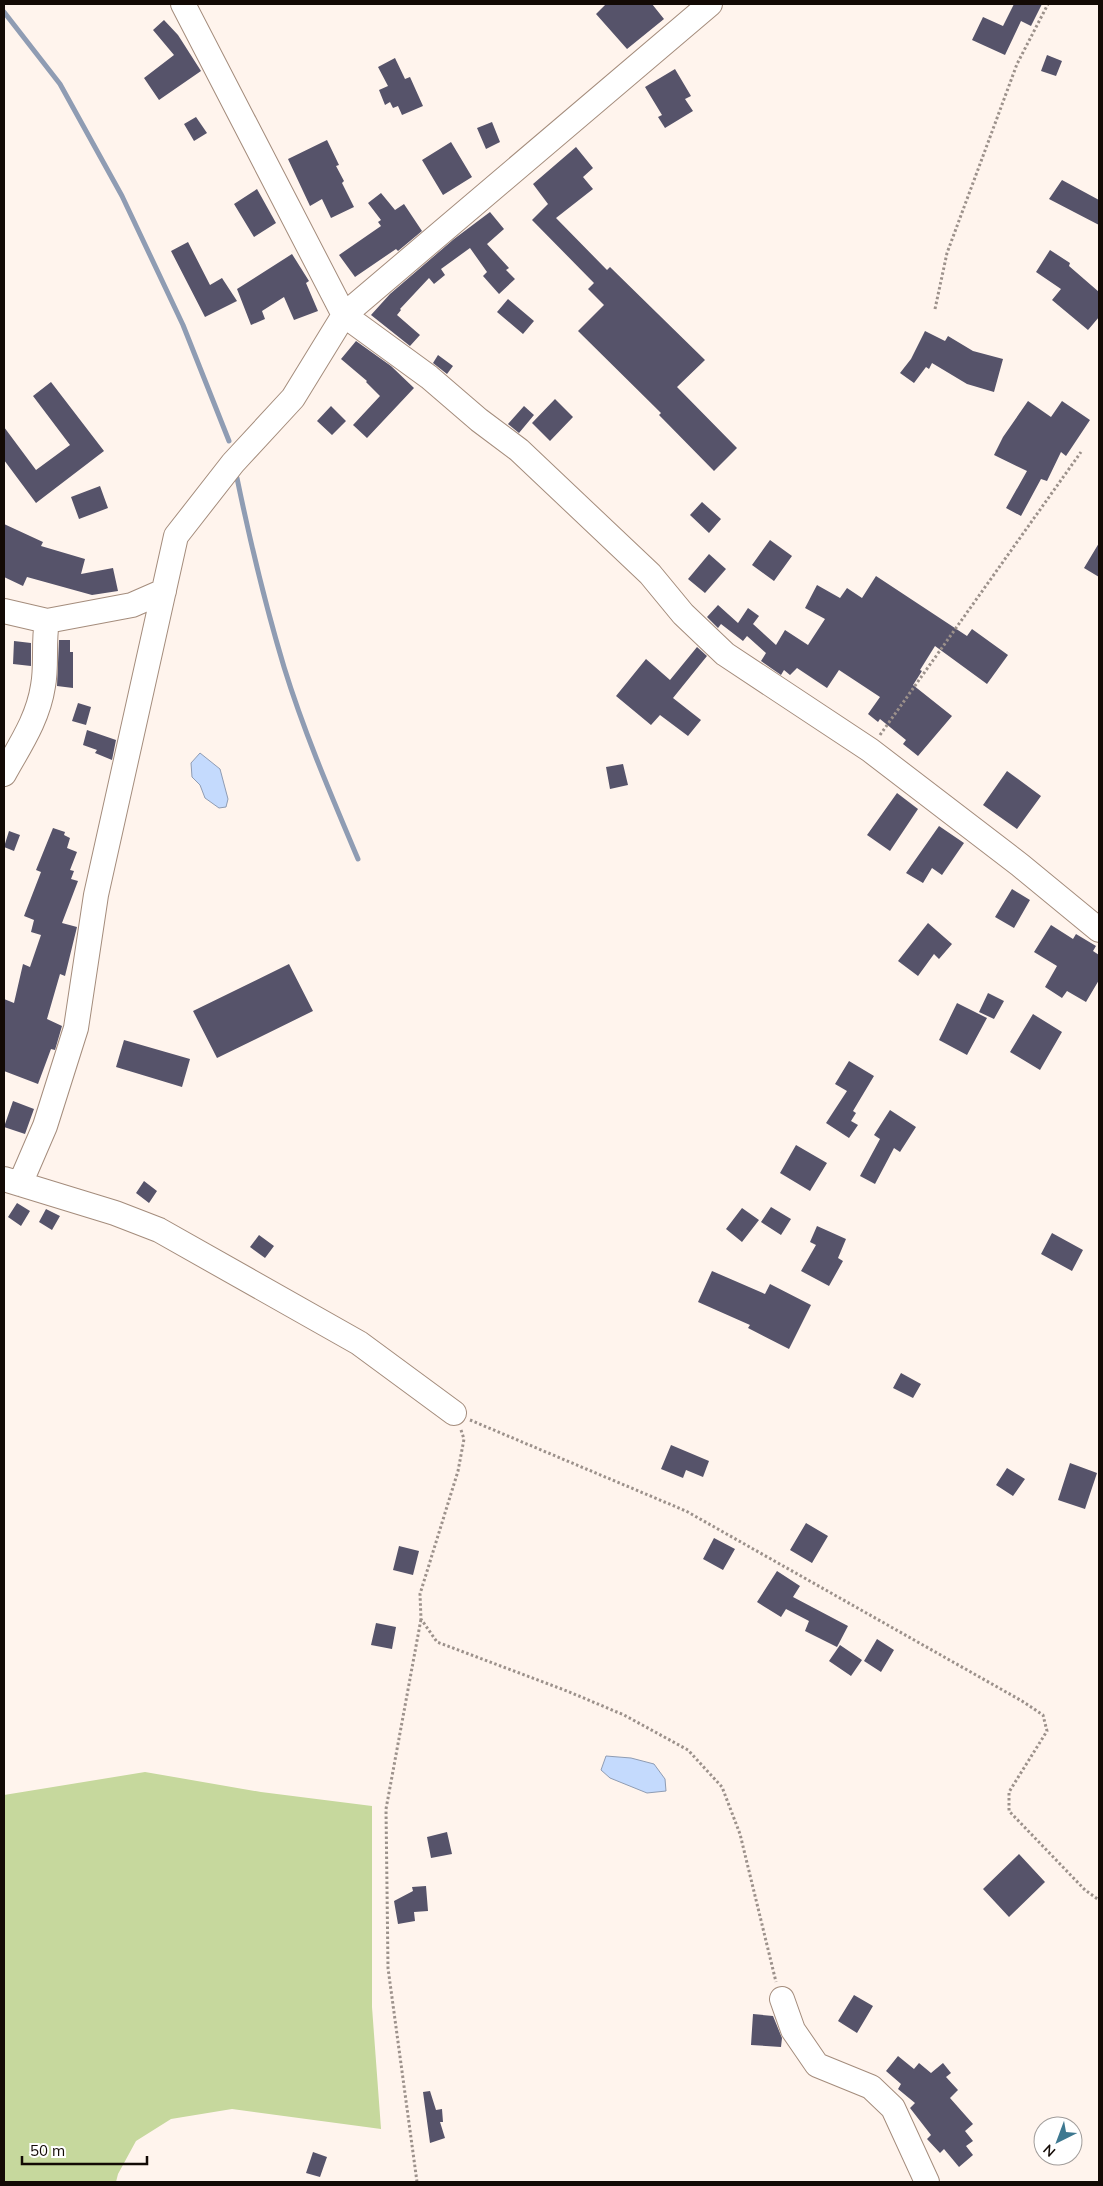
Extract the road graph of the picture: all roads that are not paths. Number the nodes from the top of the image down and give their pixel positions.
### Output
1 (183, 4) edge
2 (710, 4) edge
3 (344, 315) junction
4 (164, 591) junction
5 (4, 614) edge
6 (47, 621) junction
7 (4, 774) edge
8 (1099, 930) edge
9 (12, 1181) edge
10 (454, 1413) road end
11 (782, 2000) road end
12 (928, 2182) edge

1 - 3 street
2 - 3 street
3 - 4 street
3 - 8 street
4 - 6 street
4 - 9 street
5 - 6 street
6 - 7 street
9 - 10 street
11 - 12 street

